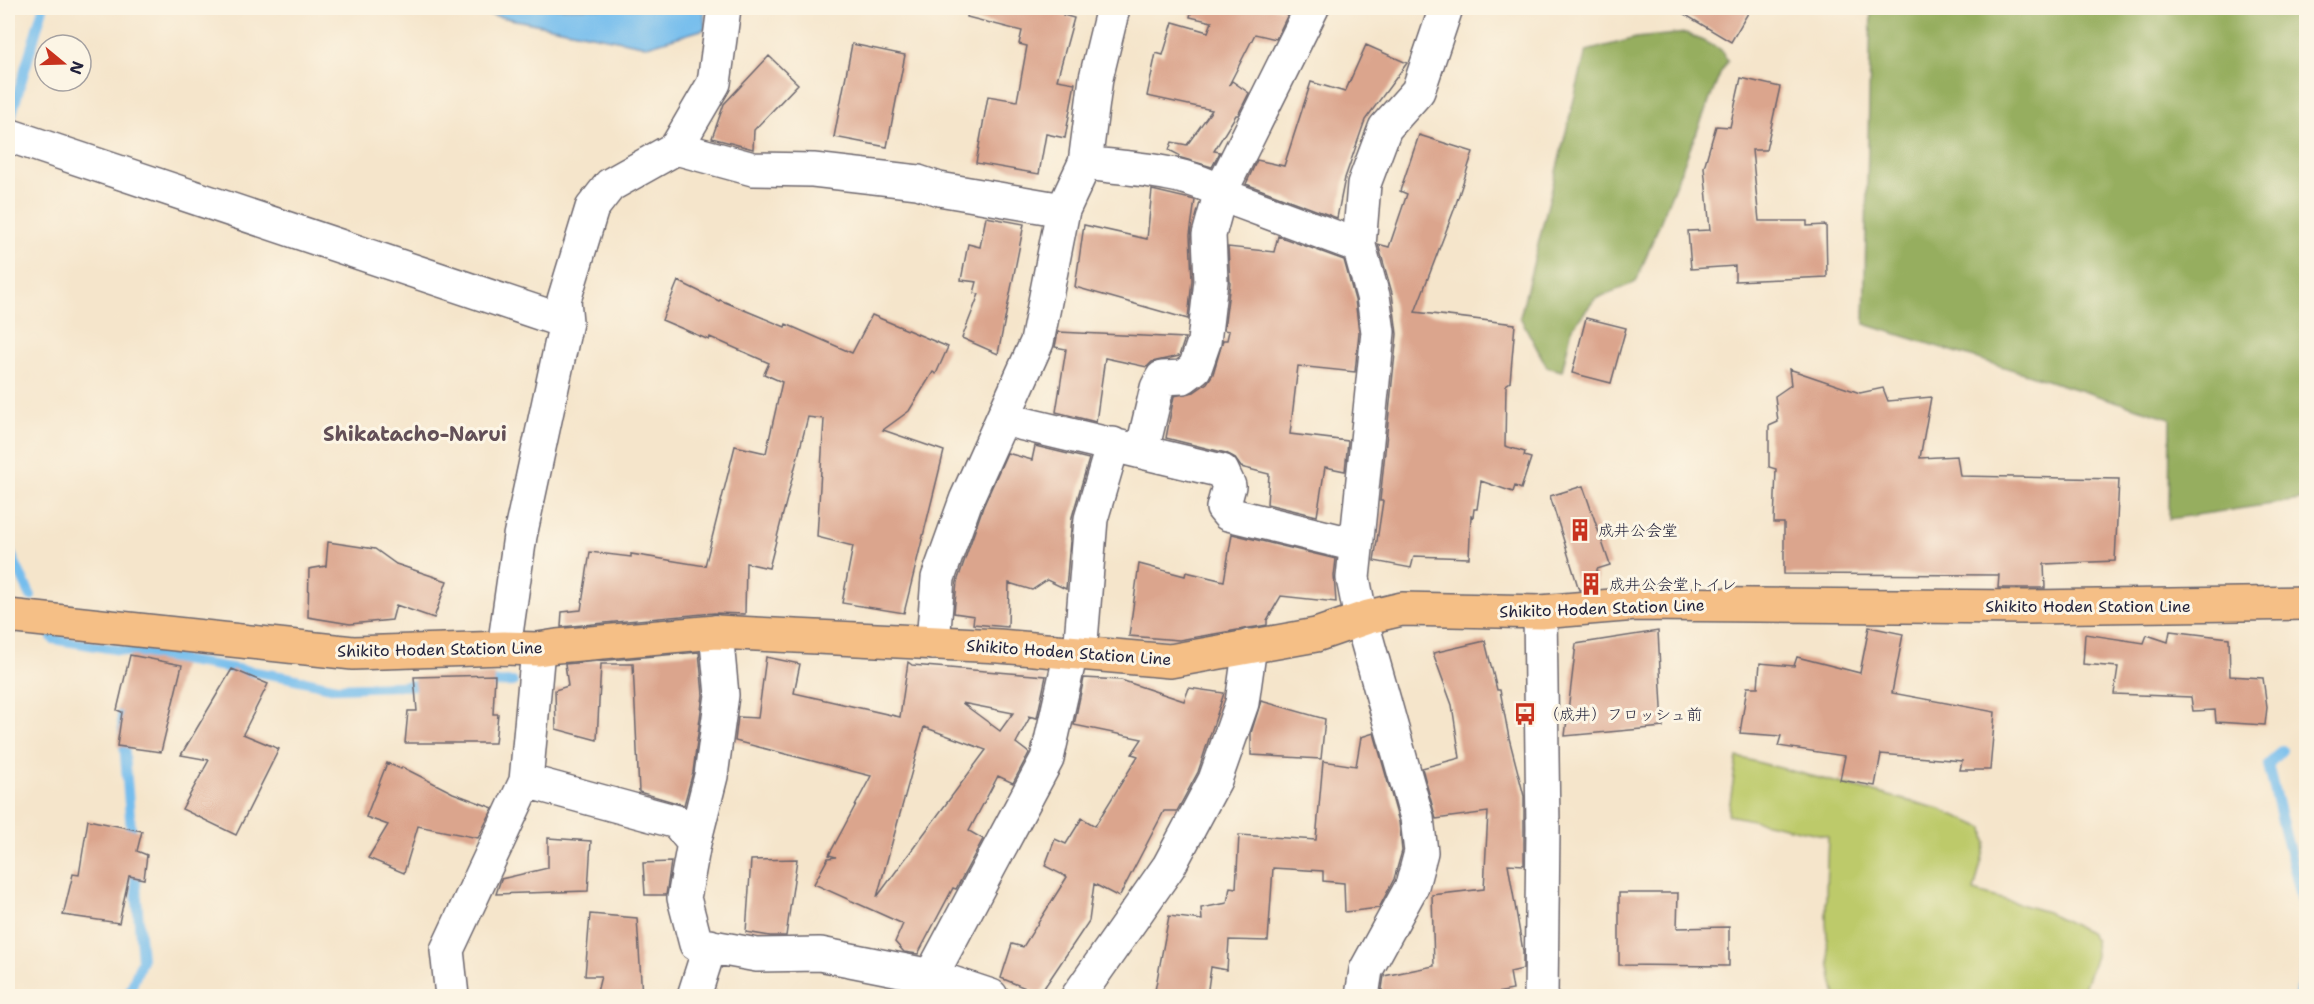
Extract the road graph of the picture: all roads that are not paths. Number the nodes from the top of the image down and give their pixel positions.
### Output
1 (723, 8) edge
2 (1113, 8) edge
3 (1312, 8) edge
4 (1446, 8) edge
5 (8, 135) edge
6 (676, 148) junction
7 (1085, 163) junction
8 (1221, 191) junction
9 (1063, 210) junction
10 (1359, 246) junction
11 (566, 322) junction
12 (1003, 419) junction
13 (1127, 448) junction
14 (1356, 545) junction
15 (2307, 603) edge
16 (1540, 612) junction
17 (8, 616) edge
18 (1361, 619) junction
19 (716, 632) junction
20 (933, 643) junction
21 (1250, 646) junction
22 (504, 648) junction
23 (538, 650) junction
24 (1075, 652) junction
25 (526, 781) junction
26 (694, 843) junction
27 (710, 946) junction
28 (932, 976) junction
29 (452, 996) edge
30 (694, 996) edge
31 (991, 996) edge
32 (1078, 996) edge
33 (1362, 996) edge
34 (1540, 996) edge

1 - 6 street
2 - 7 street
3 - 8 street
4 - 10 street
5 - 11 street
6 - 9 street
6 - 11 street
7 - 8 street
7 - 9 street
8 - 10 street
8 - 13 street
9 - 12 street
10 - 14 street
11 - 22 street
12 - 13 street
12 - 20 street
13 - 14 street
13 - 24 street
14 - 18 street
15 - 16 main road, Shikito Hoden Station Line
16 - 18 main road, Shikito Hoden Station Line
16 - 34 street
17 - 22 main road, Shikito Hoden Station Line
18 - 21 main road, Shikito Hoden Station Line
18 - 33 street
19 - 20 main road, Shikito Hoden Station Line
19 - 23 main road, Shikito Hoden Station Line
19 - 26 street
20 - 24 main road, Shikito Hoden Station Line
21 - 24 main road, Shikito Hoden Station Line
21 - 32 street
22 - 23 main road, Shikito Hoden Station Line
23 - 25 street
24 - 28 street
25 - 26 street
25 - 29 street
26 - 27 street
27 - 28 street
27 - 30 street
28 - 31 street

